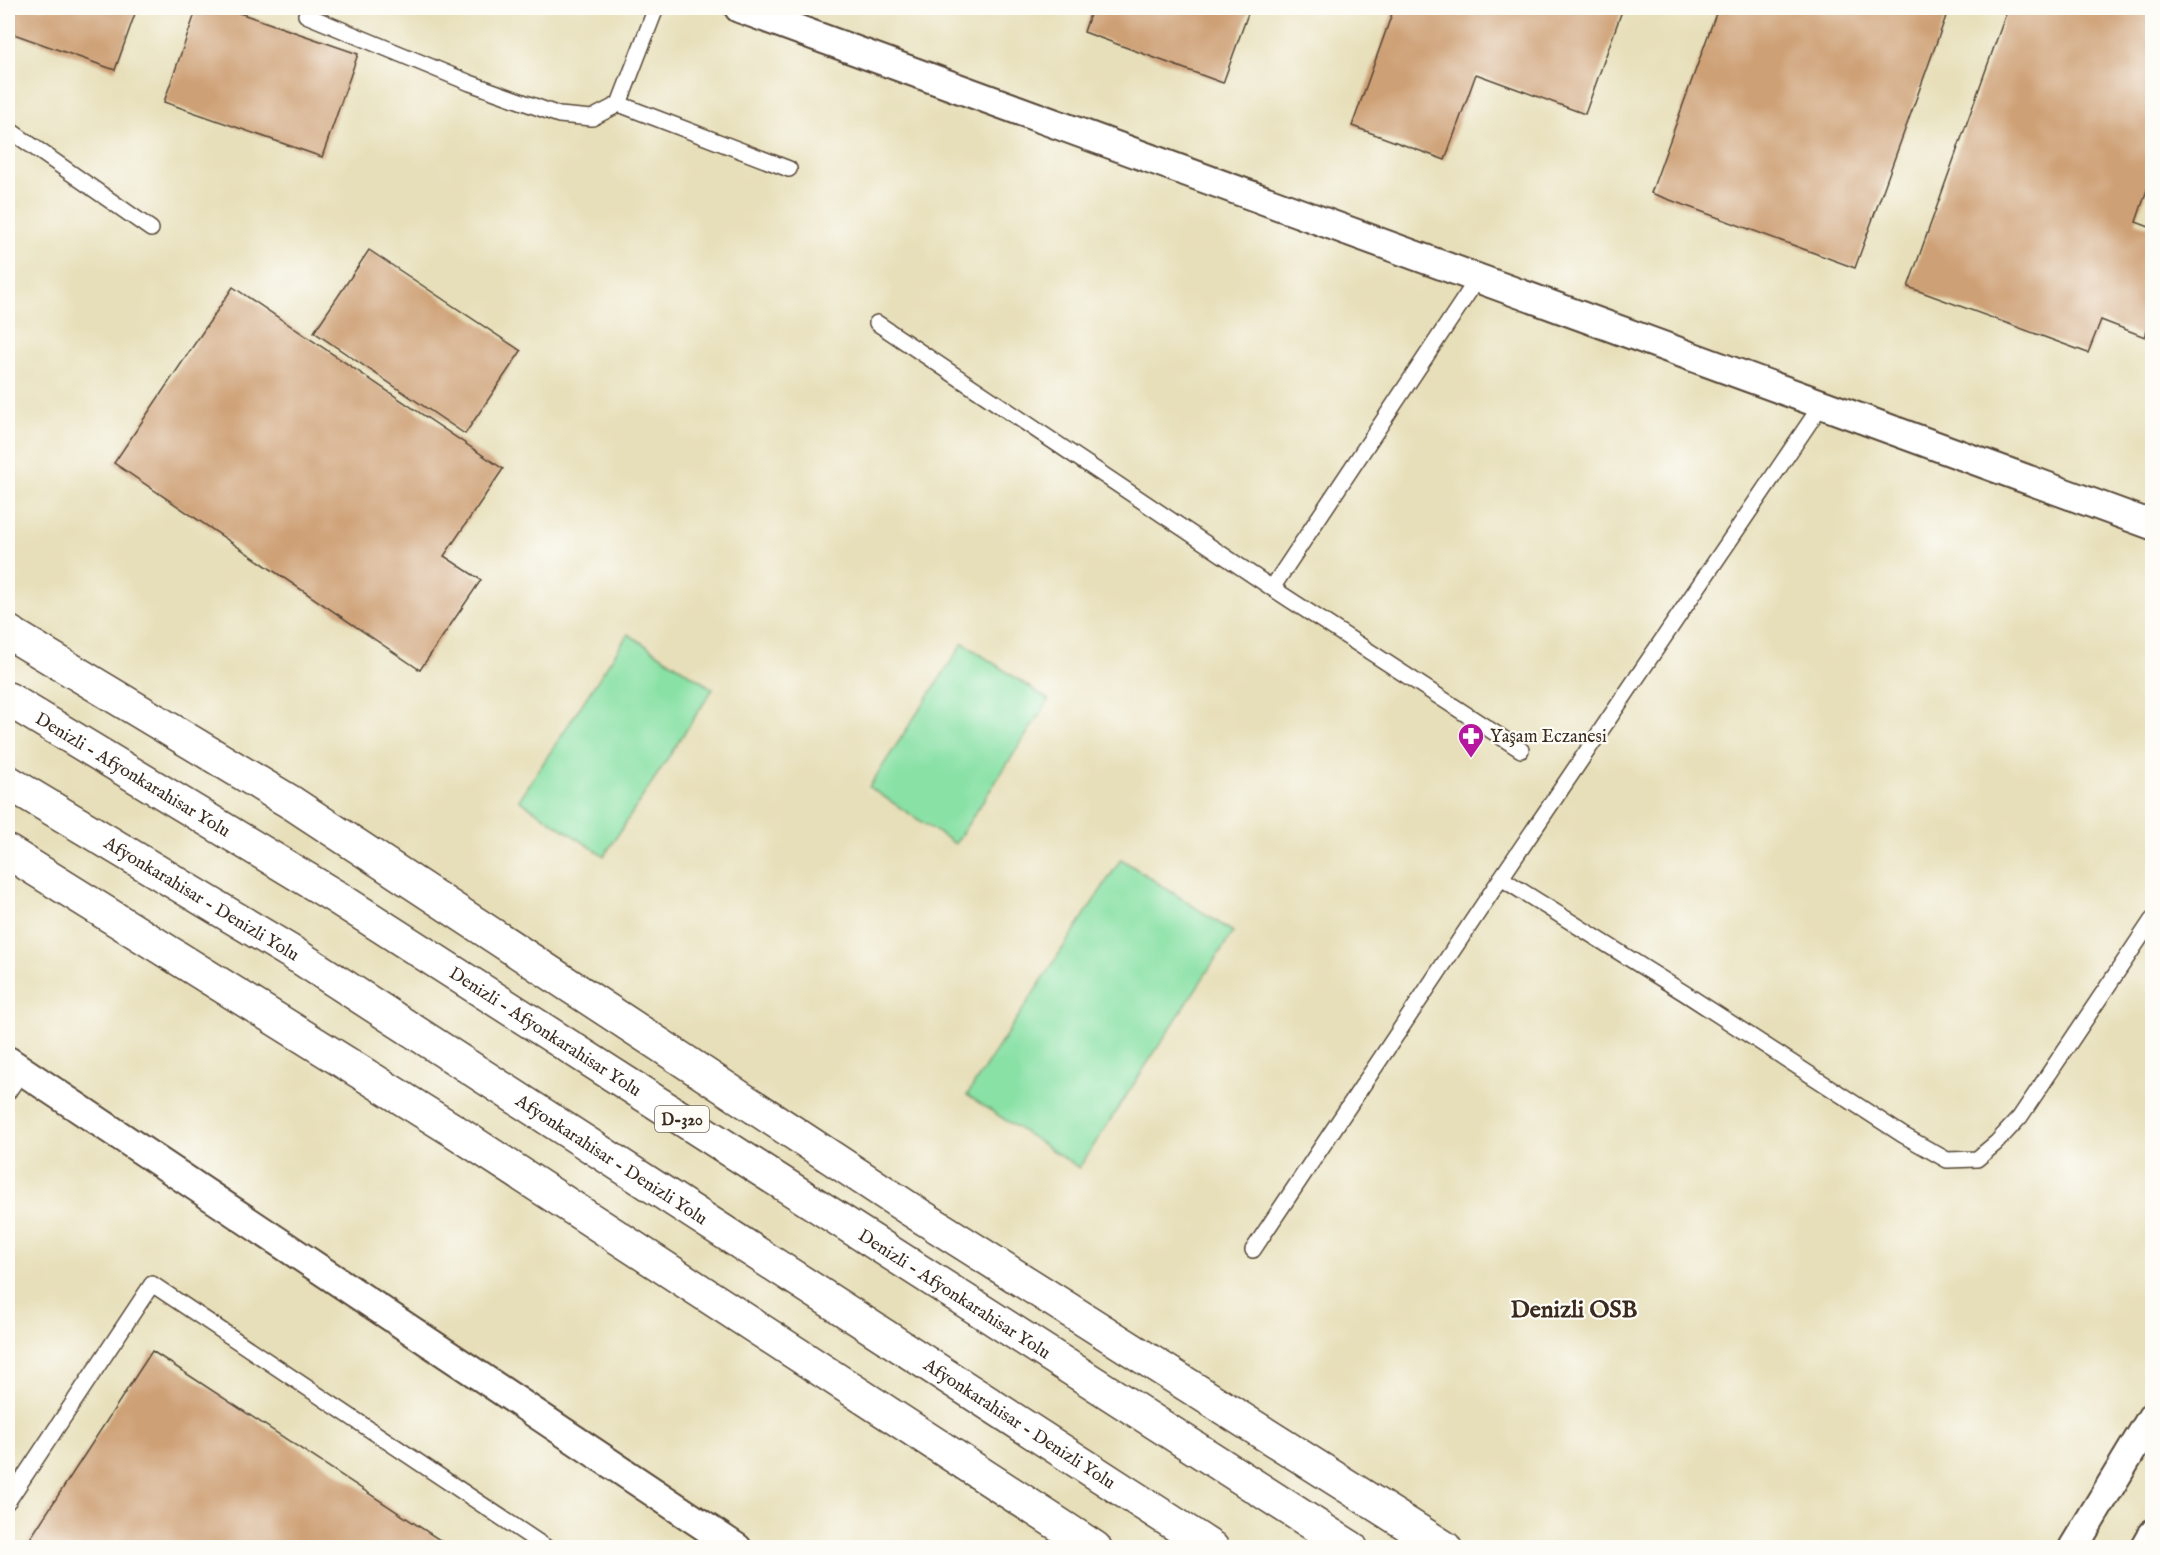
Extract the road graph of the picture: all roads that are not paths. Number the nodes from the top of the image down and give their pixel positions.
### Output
1 (656, 8) edge
2 (739, 8) edge
3 (306, 15) dead end
4 (619, 104) junction
5 (8, 129) edge
6 (789, 169) dead end
7 (151, 229) dead end
8 (1478, 278) junction
9 (877, 323) dead end
10 (1822, 404) junction
11 (2152, 525) edge
12 (1272, 588) junction
13 (8, 632) edge
14 (8, 699) edge
15 (1521, 750) dead end
16 (8, 782) edge
17 (8, 852) edge
18 (1501, 878) junction
19 (2152, 920) edge
20 (13, 1074) edge
21 (1253, 1250) dead end
22 (2152, 1417) edge
23 (8, 1501) edge
24 (2152, 1534) edge
25 (547, 1548) edge
26 (737, 1548) edge
27 (1095, 1548) edge
28 (1212, 1548) edge
29 (1350, 1548) edge
30 (1445, 1548) edge
31 (2073, 1548) edge
32 (2144, 1548) edge

1 - 4 lane
2 - 8 street
3 - 4 lane
4 - 6 lane
5 - 7 lane
8 - 10 street
8 - 12 lane
9 - 12 lane
10 - 11 street
10 - 18 lane
12 - 15 lane
13 - 30 highway
14 - 29 highway, Denizli - Afyonkarahisar Yolu / D-320
16 - 28 highway, Afyonkarahisar - Denizli Yolu
17 - 27 highway
18 - 19 lane
18 - 21 lane
20 - 26 street
22 - 31 street
23 - 25 lane
24 - 32 street

